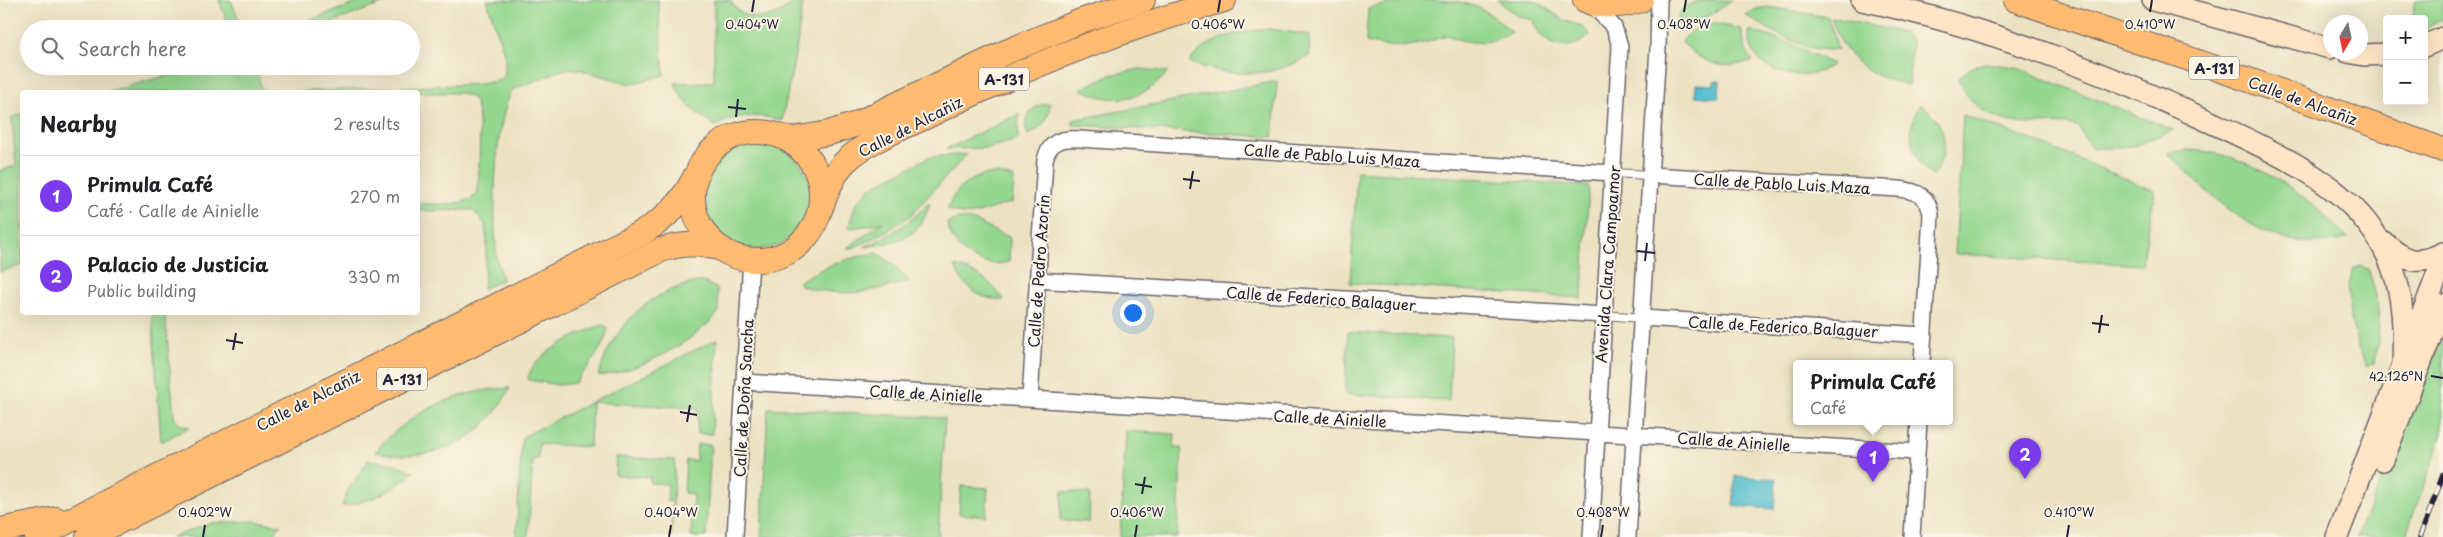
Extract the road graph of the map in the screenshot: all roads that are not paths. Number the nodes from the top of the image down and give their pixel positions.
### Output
1 (1143, 0) edge
2 (1224, 0) edge
3 (1641, 0) edge
4 (1659, 0) edge
5 (1862, 0) edge
6 (2153, 0) edge
7 (1587, 1) edge
8 (2017, 1) edge
9 (2323, 46) edge
10 (2383, 54) edge
11 (2368, 55) edge
12 (788, 140) junction
13 (1052, 145) joint
14 (2443, 150) edge
15 (1613, 172) junction
16 (696, 175) junction
17 (1650, 175) junction
18 (820, 210) junction
19 (2377, 236) junction
20 (722, 249) junction
21 (2443, 253) edge
22 (751, 260) junction
23 (2443, 260) edge
24 (1037, 280) junction
25 (2443, 286) edge
26 (2443, 305) edge
27 (1604, 315) junction
28 (1642, 318) junction
29 (1924, 335) junction
30 (2432, 335) junction
31 (1922, 360) edge
32 (2403, 365) junction
33 (744, 382) junction
34 (1030, 399) junction
35 (1919, 425) edge
36 (1597, 434) junction
37 (1634, 435) junction
38 (1917, 452) junction
39 (84, 513) junction
40 (0, 530) edge
41 (37, 537) edge
42 (88, 537) edge
43 (735, 537) edge
44 (1591, 537) edge
45 (1628, 537) edge
46 (1912, 537) edge
47 (2337, 537) edge
48 (2347, 537) edge

1 - 12 main road, Calle de Alcañiz / A-131
2 - 18 main road, Calle de Alcañiz / A-131
3 - 7 main road
4 - 17 street
5 - 19 main road
6 - 9 main road
7 - 15 street, Avenida Clara Campoamor
8 - 14 main road, Calle de Alcañiz / A-131
10 - 11 main road
12 - 16 main road, A-131
12 - 18 main road, A-131
13 - 15 street, Calle de Pablo Luis Maza
13 - 24 street, Calle de Pedro Azorín
15 - 17 lane
15 - 27 street, Avenida Clara Campoamor
16 - 20 main road, A-131
16 - 39 main road, Calle de Alcañiz / A-131
17 - 28 street
17 - 29 street, Calle de Pablo Luis Maza
18 - 22 main road, A-131
19 - 21 main road
19 - 32 main road
20 - 22 main road, A-131
20 - 42 main road, Calle de Alcañiz / A-131
22 - 33 street, Calle de Doña Sancha
23 - 32 main road
24 - 27 street, Calle de Federico Balaguer
24 - 34 street, Calle de Pedro Azorín
25 - 30 main road
26 - 30 main road
27 - 28 lane
27 - 36 street, Avenida Clara Campoamor
28 - 29 street, Calle de Federico Balaguer
28 - 37 street
29 - 31 street
30 - 48 main road
32 - 47 main road
33 - 34 street, Calle de Ainielle
33 - 43 street, Calle de Doña Sancha
34 - 36 street, Calle de Ainielle
35 - 38 street
36 - 37 street, Calle de Ainielle
36 - 44 street, Avenida Clara Campoamor
37 - 38 street, Calle de Ainielle
37 - 45 street
38 - 46 street
39 - 40 main road
39 - 41 main road, Calle de Alcañiz / A-131

